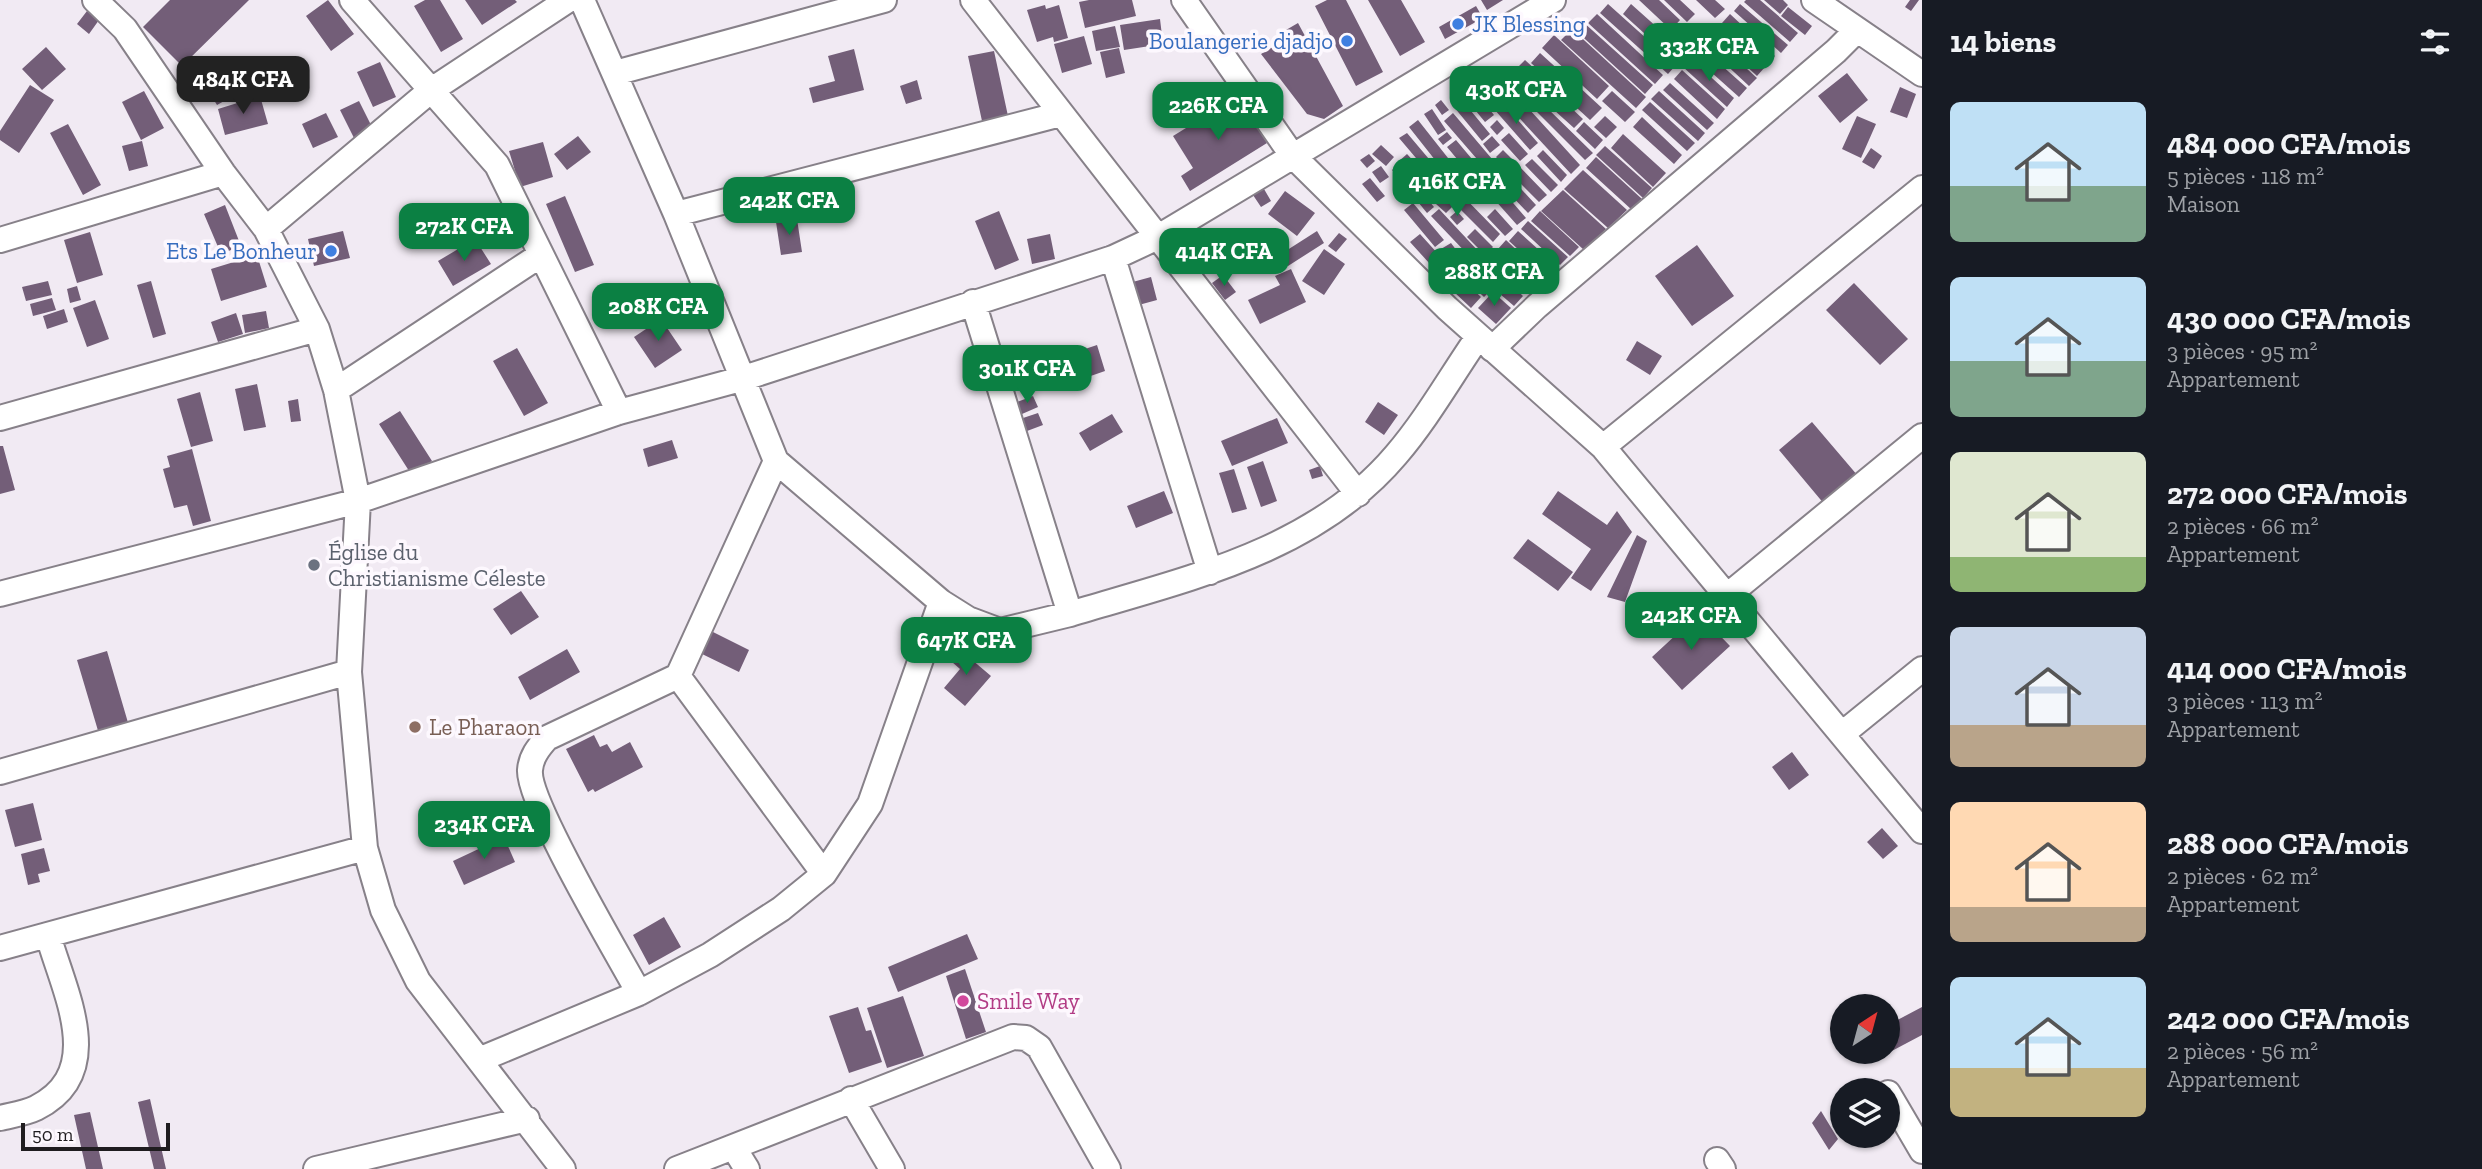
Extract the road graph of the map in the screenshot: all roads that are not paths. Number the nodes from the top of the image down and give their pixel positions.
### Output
1 (95, 0) edge
2 (352, 0) edge
3 (568, 0) edge
4 (582, 0) edge
5 (884, 0) edge
6 (974, 0) edge
7 (1184, 0) edge
8 (1553, 0) edge
9 (1814, 0) edge
10 (1856, 31) junction
11 (615, 73) junction
12 (1922, 74) edge
13 (430, 91) junction
14 (1061, 114) junction
15 (1292, 155) junction
16 (222, 173) junction
17 (1922, 188) edge
18 (676, 214) junction
19 (266, 229) junction
20 (1160, 236) junction
21 (0, 240) edge
22 (539, 256) junction
23 (1113, 258) junction
24 (973, 302) junction
25 (317, 330) junction
26 (1485, 343) junction
27 (741, 379) junction
28 (336, 390) junction
29 (618, 412) junction
30 (0, 418) edge
31 (1922, 436) edge
32 (1603, 447) junction
33 (776, 461) junction
34 (1358, 495) junction
35 (358, 501) junction
36 (1210, 572) junction
37 (0, 594) edge
38 (1727, 596) junction
39 (941, 602) junction
40 (1070, 614) junction
41 (1922, 668) edge
42 (349, 672) junction
43 (678, 676) junction
44 (1842, 734) junction
45 (0, 772) edge
46 (1922, 831) edge
47 (365, 848) junction
48 (824, 874) junction
49 (48, 935) junction
50 (0, 948) edge
51 (639, 993) junction
52 (481, 1059) junction
53 (851, 1099) junction
54 (1900, 1112) edge
55 (0, 1118) edge
56 (527, 1119) junction
57 (1922, 1151) edge
58 (740, 1158) edge
59 (316, 1169) edge
60 (563, 1169) edge
61 (677, 1169) edge
62 (892, 1169) edge
63 (1108, 1169) edge

1 - 16 street
2 - 13 street
3 - 13 street
4 - 11 street
5 - 11 street
6 - 14 street
7 - 15 street
8 - 15 street
9 - 10 street
10 - 12 street
10 - 26 street
11 - 18 street
13 - 19 street
13 - 22 street
14 - 18 street
14 - 20 street
15 - 20 street
15 - 26 street
16 - 19 street
16 - 21 street
17 - 32 street
18 - 27 street
19 - 25 street
20 - 23 street
20 - 34 street
22 - 28 street
22 - 29 street
23 - 24 street
23 - 36 street
24 - 27 street
24 - 40 street
25 - 28 street
25 - 30 street
26 - 32 street
26 - 34 street
27 - 29 street
27 - 33 street
28 - 35 street
29 - 35 street
31 - 38 street
32 - 38 street
33 - 39 street
33 - 43 street
34 - 36 street
35 - 37 street
35 - 42 street
36 - 40 street
38 - 44 street
39 - 40 street
39 - 48 street
41 - 44 street
42 - 45 street
42 - 47 street
43 - 48 street
43 - 51 street
44 - 46 street
47 - 49 street
47 - 52 street
48 - 51 street
49 - 50 street
49 - 55 street
51 - 52 street
52 - 56 street
53 - 58 street
53 - 62 street
53 - 63 street
54 - 57 street
56 - 59 street
56 - 60 street
58 - 61 street

